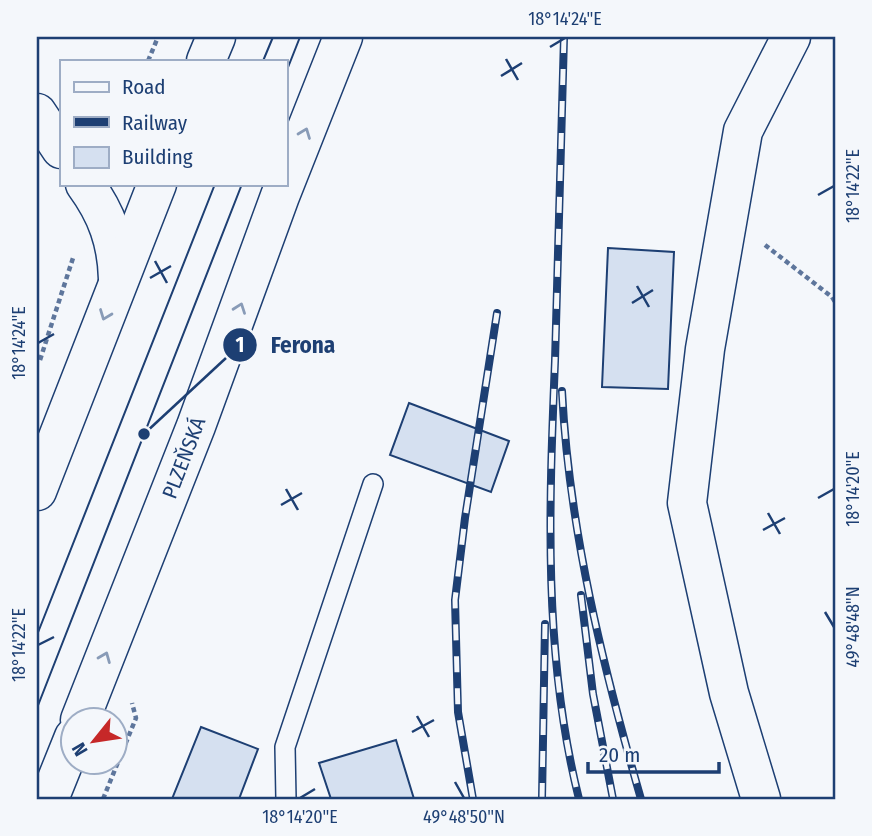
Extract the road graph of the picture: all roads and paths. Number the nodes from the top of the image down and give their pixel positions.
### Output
1 (158, 37) edge
2 (216, 37) edge
3 (343, 37) edge
4 (791, 37) edge
5 (148, 60) edge
6 (206, 60) edge
7 (37, 113) edge
8 (60, 148) edge
9 (287, 179) edge
10 (86, 186) edge
11 (156, 186) edge
12 (284, 186) edge
13 (728, 217) junction
14 (76, 247) dead end
15 (118, 279) junction
16 (835, 302) edge
17 (38, 364) dead end
18 (373, 484) dead end
19 (37, 491) edge
20 (86, 706) edge
21 (60, 772) edge
22 (49, 799) edge
23 (286, 799) edge
24 (761, 799) edge

1 - 5 path
2 - 6 main road
9 -> 3 main road, PLZEŇSKÁ
4 - 13 main road
7 - 8 main road
10 - 15 main road
11 - 15 main road
20 -> 12 main road, PLZEŇSKÁ
13 - 16 path
13 - 24 main road
14 - 17 path
15 -> 19 main road
18 - 23 lane
21 - 22 main road

